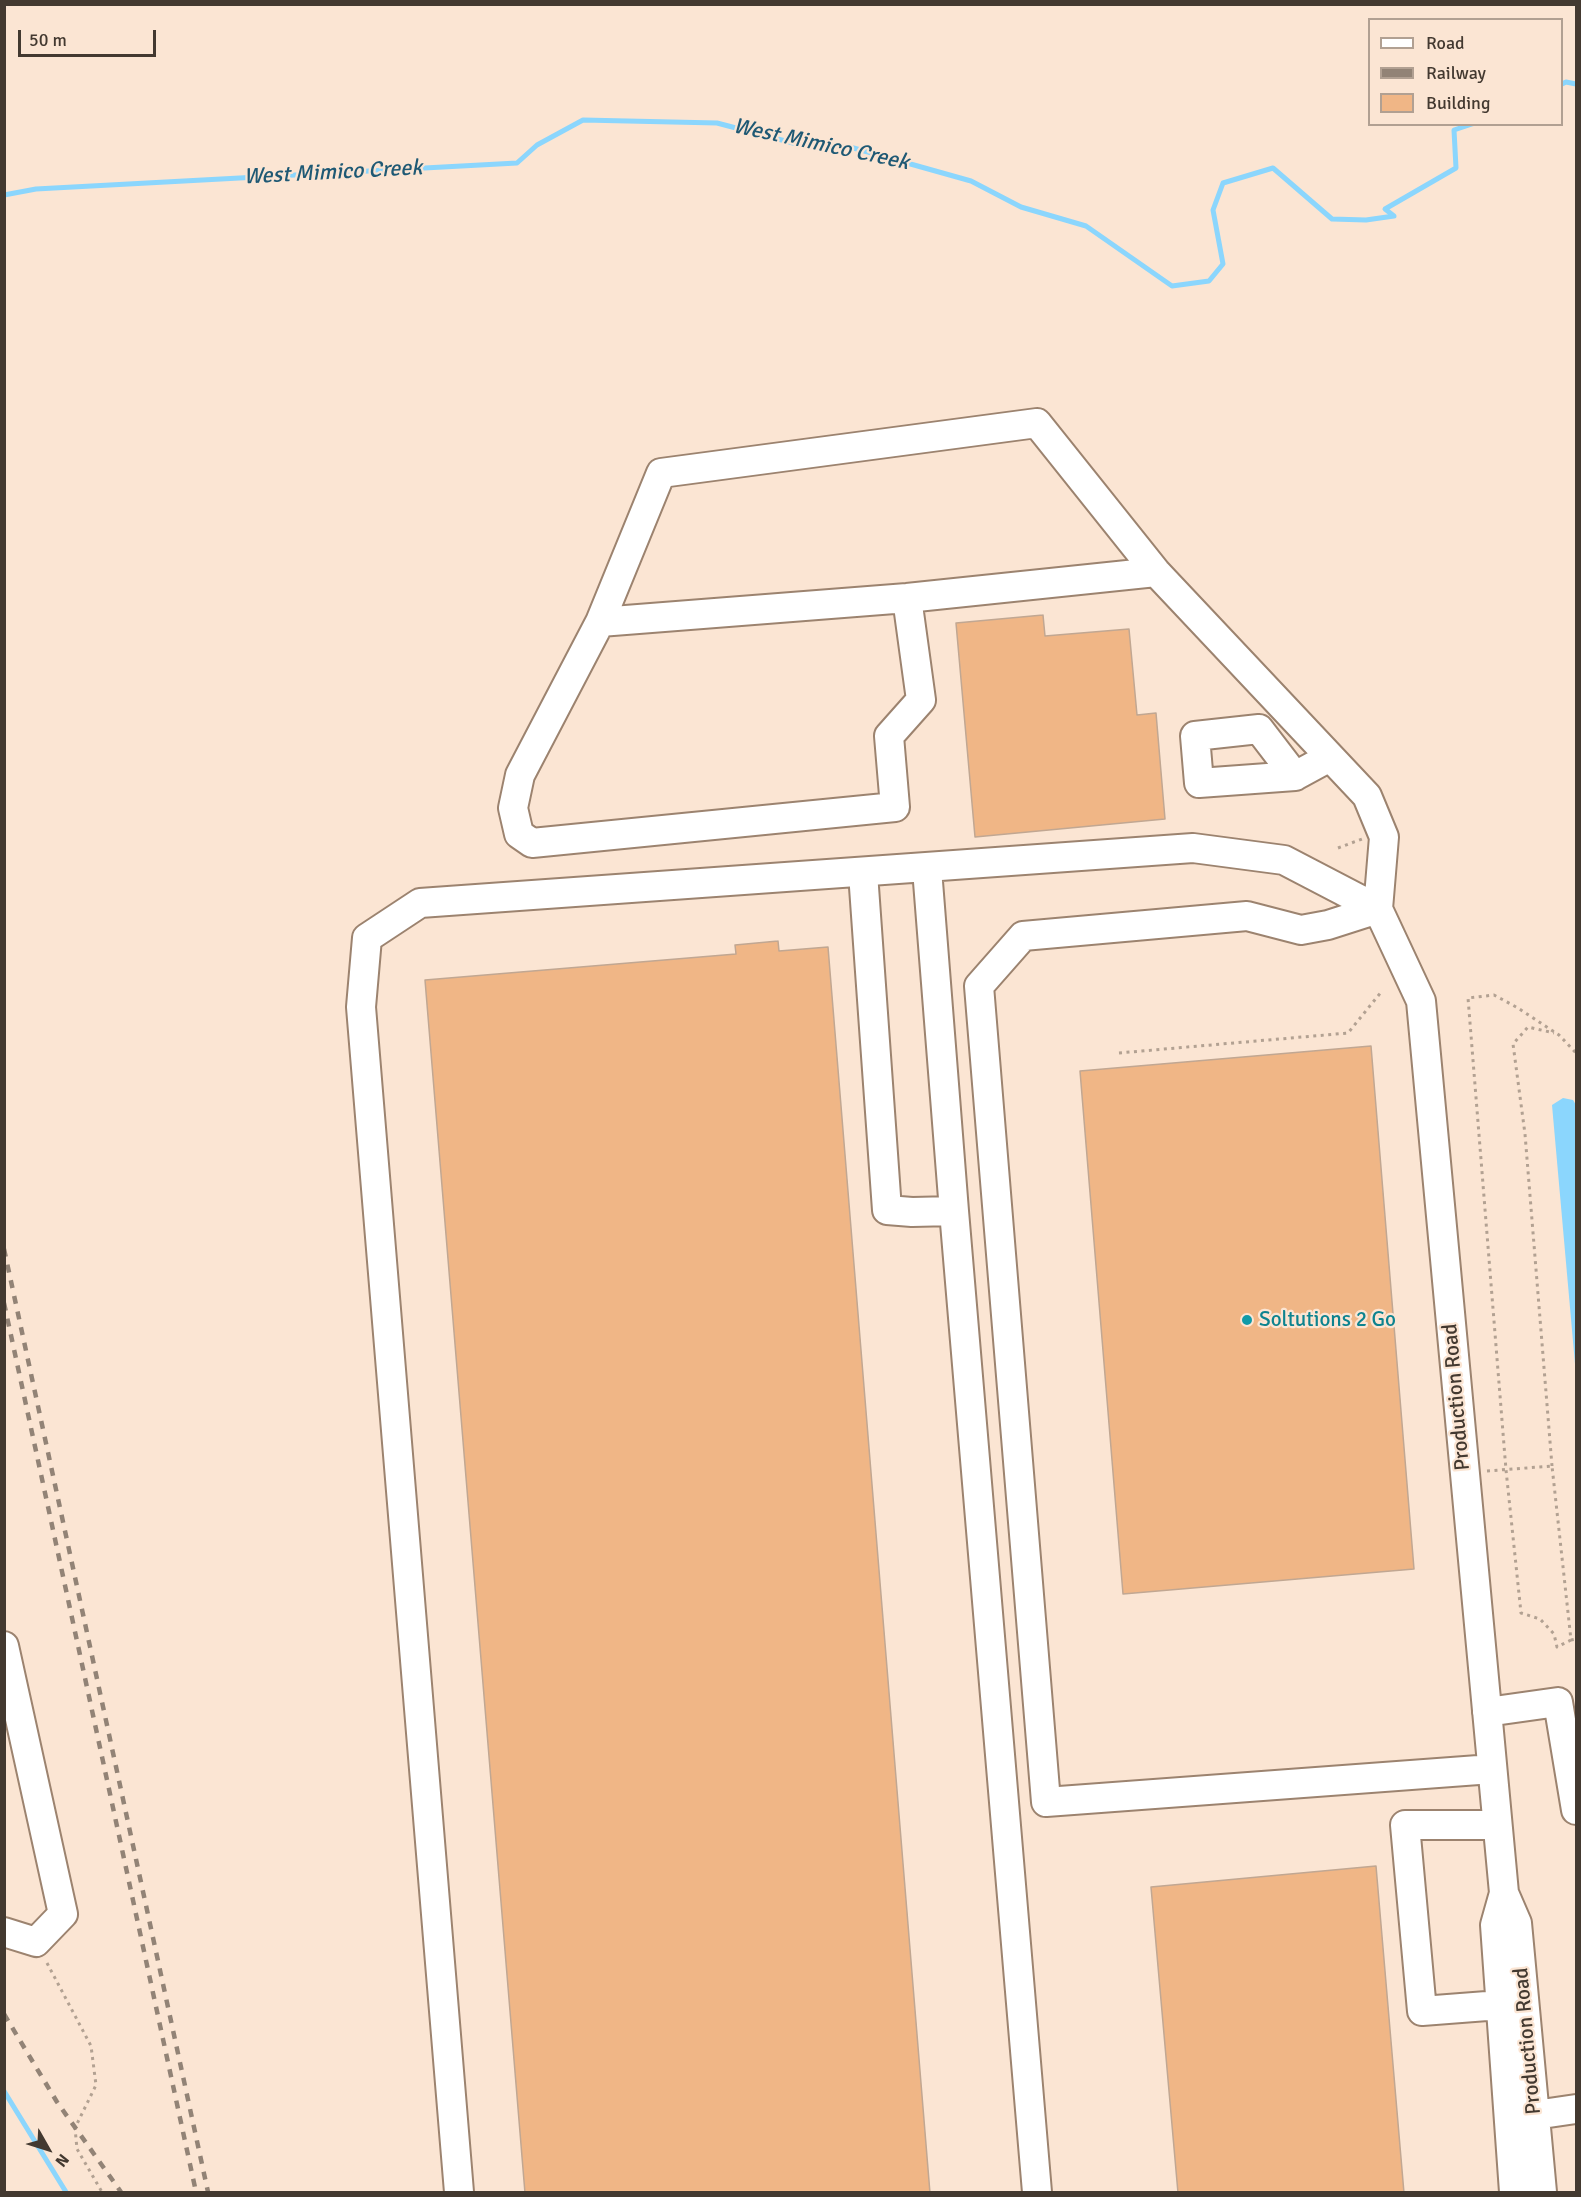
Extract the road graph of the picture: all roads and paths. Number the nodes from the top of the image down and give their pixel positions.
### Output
1 (1156, 572) junction
2 (908, 598) junction
3 (600, 622) junction
4 (1330, 757) junction
5 (1295, 776) dead end
6 (1365, 838) dead end
7 (1338, 848) dead end
8 (927, 868) junction
9 (863, 873) junction
10 (1378, 909) junction
11 (1383, 992) dead end
12 (1559, 1035) junction
13 (1119, 1053) dead end
14 (1576, 1053) edge
15 (954, 1212) junction
16 (1552, 1466) junction
17 (1506, 1470) junction
18 (1576, 1639) edge
19 (1571, 1640) junction
20 (4, 1646) edge
21 (1487, 1712) junction
22 (1492, 1769) junction
23 (1576, 1810) edge
24 (1497, 1825) junction
25 (1503, 1893) junction
26 (4, 1932) edge
27 (36, 1942) junction
28 (1500, 2005) junction
29 (1576, 2109) edge
30 (1535, 2115) junction
31 (102, 2193) edge
32 (459, 2193) edge
33 (1037, 2193) edge
34 (1514, 2193) edge
35 (1542, 2193) edge

1 - 2 street
1 - 3 street
1 - 4 street
2 - 3 street
2 - 3 street
4 - 5 street
4 - 10 street
6 - 7 path
8 - 9 street
8 - 10 street
8 - 15 street
9 - 15 street
9 - 32 street
10 - 21 street, Production Road
10 - 22 street
11 - 13 path
12 - 14 path
12 - 16 path
12 - 17 path
15 - 33 street
16 - 17 path
16 - 19 path
17 - 19 path
18 - 19 path
20 - 27 street
21 - 22 street, Production Road
21 - 23 street
22 - 24 street, Production Road
24 - 25 street, Production Road
24 - 28 street
25 - 28 street, Production Road
25 - 30 street, Production Road
26 - 27 street
27 - 31 path
28 - 34 street, Production Road
29 - 30 street
30 - 35 street, Production Road

